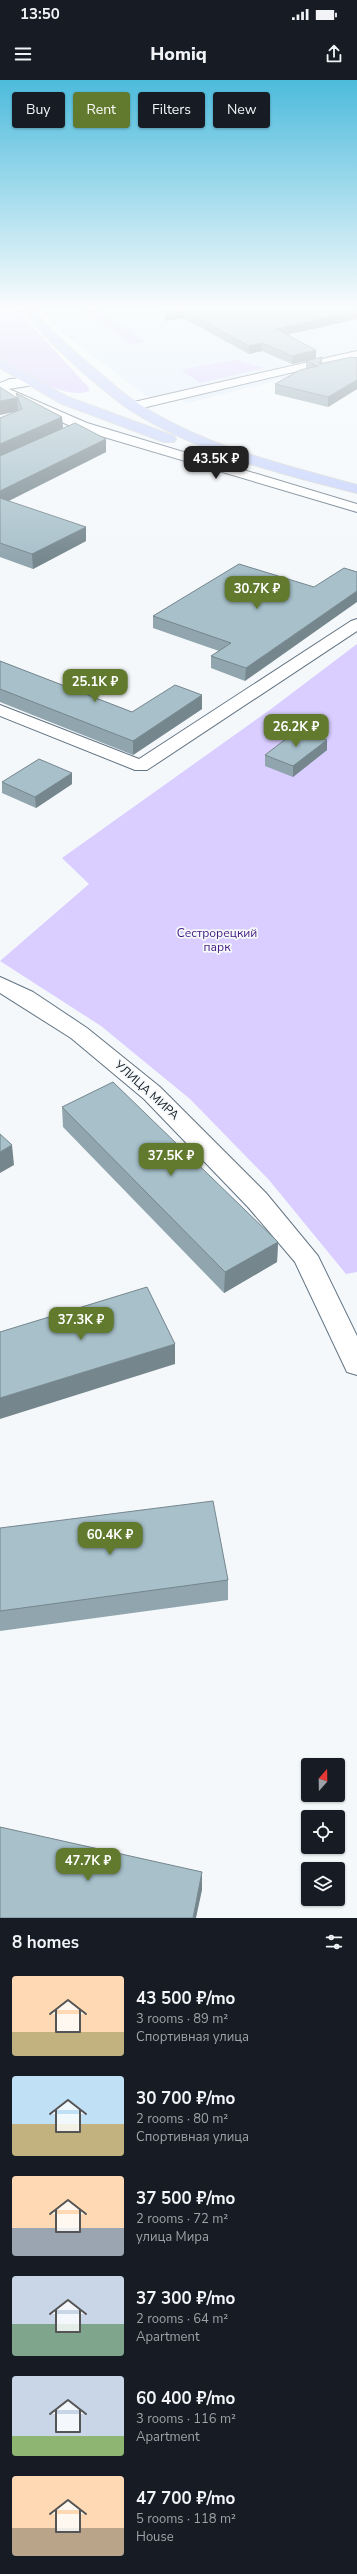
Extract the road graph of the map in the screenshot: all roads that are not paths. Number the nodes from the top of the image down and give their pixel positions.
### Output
1 (5, 392) edge
2 (48, 392) edge
3 (105, 392) edge
4 (116, 392) edge
5 (195, 392) edge
6 (64, 400) junction
7 (134, 406) junction
8 (107, 416) junction
9 (150, 416) junction
10 (82, 426) junction
11 (66, 434) edge
12 (204, 447) junction
13 (357, 489) edge
14 (357, 498) edge
15 (357, 508) edge
16 (357, 624) edge
17 (0, 710) edge
18 (0, 984) edge
19 (357, 1364) edge

1 - 10 street
2 - 6 highway
3 - 6 highway
4 - 7 highway
5 - 7 street
6 - 8 highway
7 - 9 highway
8 - 9 street
8 - 10 street
8 - 12 highway
9 - 12 highway
10 - 11 street
10 - 15 street
12 - 13 highway
12 - 14 highway
16 - 17 street
18 - 19 street, УЛИЦА МИРА

